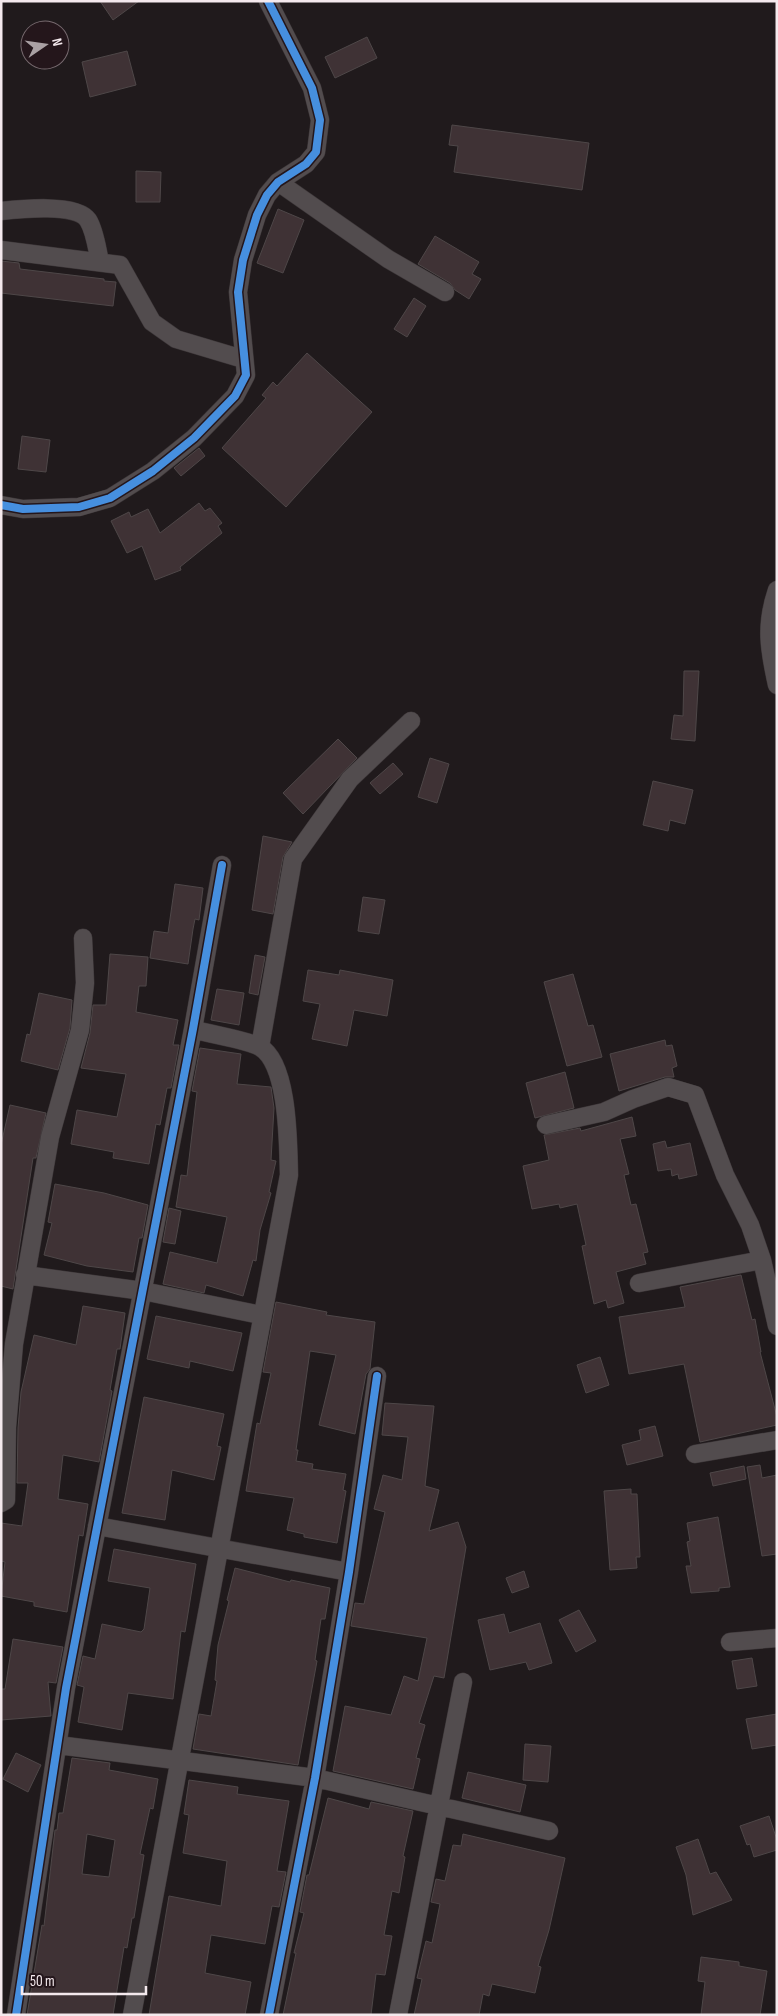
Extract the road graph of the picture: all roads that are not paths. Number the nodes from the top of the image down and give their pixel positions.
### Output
1 (268, 1) edge
2 (278, 182) junction
3 (1, 211) edge
4 (1, 250) edge
5 (100, 262) junction
6 (445, 292) dead end
7 (243, 359) junction
8 (1, 505) edge
9 (777, 590) edge
10 (773, 610) edge
11 (777, 685) edge
12 (411, 721) dead end
13 (222, 865) dead end
14 (83, 938) dead end
15 (193, 1030) junction
16 (260, 1047) junction
17 (546, 1125) dead end
18 (762, 1260) junction
19 (25, 1275) junction
20 (639, 1284) dead end
21 (142, 1291) junction
22 (261, 1315) junction
23 (777, 1326) edge
24 (377, 1376) dead end
25 (777, 1440) edge
26 (695, 1454) dead end
27 (1, 1503) edge
28 (98, 1526) junction
29 (218, 1547) junction
30 (350, 1572) junction
31 (777, 1638) edge
32 (730, 1642) dead end
33 (463, 1682) dead end
34 (58, 1745) junction
35 (179, 1761) junction
36 (315, 1778) junction
37 (439, 1805) junction
38 (550, 1831) dead end
39 (16, 2015) edge
40 (132, 2015) edge
41 (269, 2015) edge
42 (398, 2015) edge

1 - 2 street
2 - 6 street
2 - 7 street
3 - 5 street
4 - 5 street
5 - 7 street
7 - 8 street
9 - 10 street
10 - 11 street
12 - 16 street
13 - 15 street
14 - 19 street
15 - 16 street
15 - 21 street
16 - 22 street
17 - 18 street
18 - 20 street
18 - 23 street
19 - 21 street
19 - 27 street
21 - 22 street
21 - 28 street
22 - 29 street
24 - 30 street
25 - 26 street
28 - 29 street
28 - 34 street
29 - 30 street
29 - 35 street
30 - 36 street
31 - 32 street
33 - 37 street
34 - 35 street
34 - 39 street
35 - 36 street
35 - 40 street
36 - 37 street
36 - 41 street
37 - 38 street
37 - 42 street

